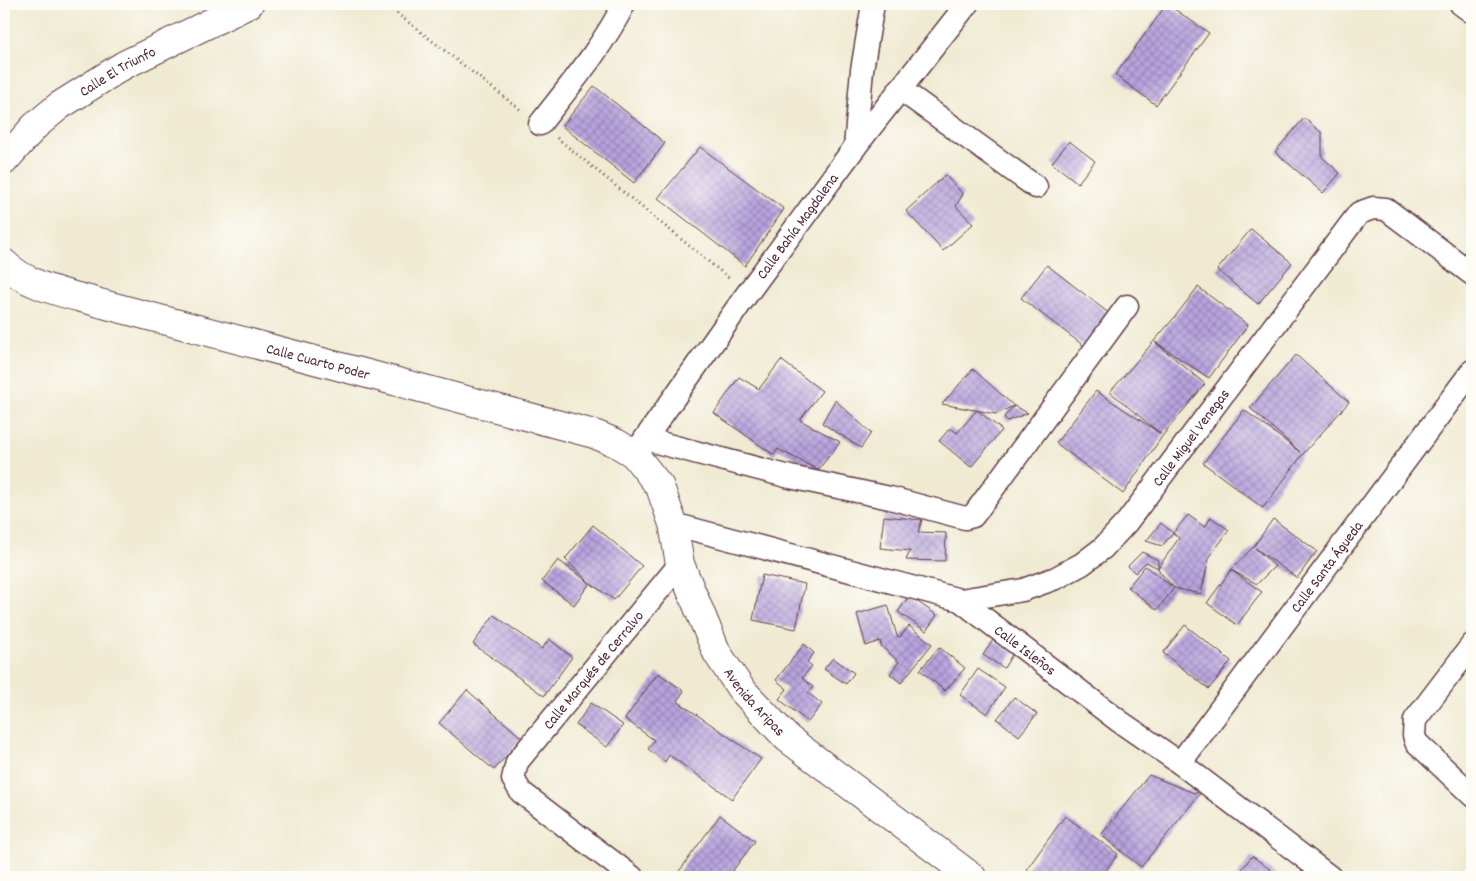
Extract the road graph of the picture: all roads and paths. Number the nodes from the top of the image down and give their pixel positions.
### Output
1 (249, 4) edge
2 (385, 4) edge
3 (624, 4) edge
4 (873, 4) edge
5 (967, 4) edge
6 (1461, 4) edge
7 (1472, 12) edge
8 (900, 90) junction
9 (540, 124) junction
10 (855, 147) junction
11 (4, 161) edge
12 (1036, 187) dead end
13 (4, 263) edge
14 (1472, 274) edge
15 (747, 294) junction
16 (1127, 306) dead end
17 (1472, 370) edge
18 (640, 447) junction
19 (673, 524) junction
20 (680, 564) junction
21 (960, 600) junction
22 (1472, 645) edge
23 (1180, 763) junction
24 (1472, 795) edge
25 (632, 877) edge
26 (972, 877) edge
27 (1330, 877) edge

1 - 11 street, Calle El Triunfo
2 - 9 path
3 - 9 street
4 - 10 street
5 - 8 street, Calle Bahía Magdalena
6 - 7 street
8 - 10 street, Calle Bahía Magdalena
8 - 12 street
9 - 15 path
10 - 15 street, Calle Bahía Magdalena
13 - 18 street, Calle Cuarto Poder
14 - 21 street, Calle Miguel Venegas
15 - 18 street, Calle Bahía Magdalena
16 - 18 street
17 - 23 street, Calle Santa Águeda
18 - 19 street, Avenida Aripas
19 - 20 street, Avenida Aripas
19 - 21 street, Calle Isleños
20 - 25 street, Calle Marqués de Cerralvo
20 - 26 street, Avenida Aripas
21 - 23 street, Calle Isleños
22 - 24 street
23 - 27 street, Calle Isleños

